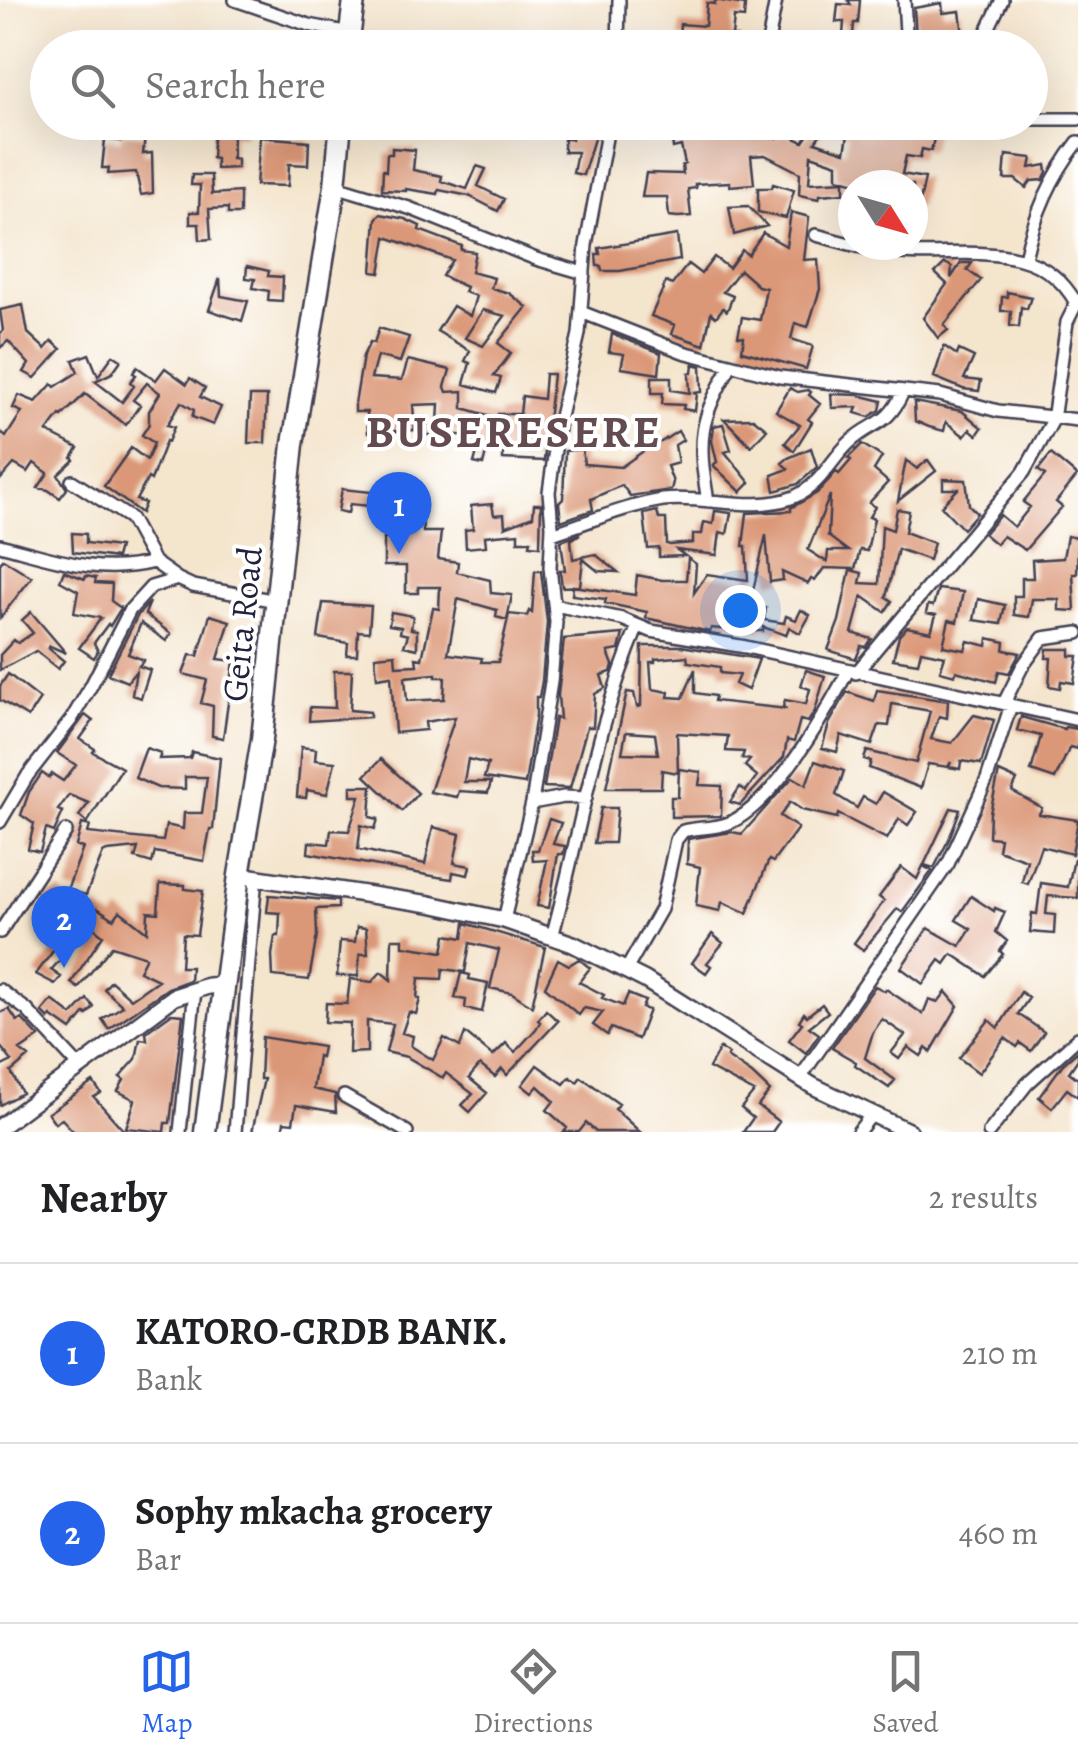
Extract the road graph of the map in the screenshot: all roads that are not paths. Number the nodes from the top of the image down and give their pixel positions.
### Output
1 (234, 0) edge
2 (354, 0) edge
3 (619, 0) edge
4 (776, 0) edge
5 (904, 0) edge
6 (1002, 0) edge
7 (324, 30) edge
8 (350, 30) edge
9 (619, 30) edge
10 (770, 30) edge
11 (906, 30) edge
12 (988, 30) edge
13 (1048, 119) edge
14 (1078, 120) edge
15 (339, 140) edge
16 (606, 140) edge
17 (1078, 142) edge
18 (335, 186) junction
19 (816, 235) dead end
20 (1026, 259) junction
21 (584, 273) junction
22 (1077, 302) edge
23 (581, 312) junction
24 (730, 365) junction
25 (903, 392) junction
26 (1053, 420) junction
27 (1078, 420) edge
28 (72, 481) dead end
29 (708, 501) junction
30 (552, 534) junction
31 (0, 545) edge
32 (154, 562) junction
33 (178, 579) junction
34 (277, 601) junction
35 (555, 605) junction
36 (638, 626) junction
37 (1078, 633) edge
38 (852, 672) junction
39 (1007, 704) junction
40 (1078, 720) edge
41 (586, 798) junction
42 (532, 803) junction
43 (0, 822) edge
44 (66, 831) dead end
45 (248, 876) junction
46 (504, 920) junction
47 (0, 932) edge
48 (552, 937) junction
49 (626, 970) junction
50 (226, 985) junction
51 (0, 990) edge
52 (194, 990) junction
53 (1078, 1038) edge
54 (80, 1068) junction
55 (800, 1078) junction
56 (344, 1096) dead end
57 (872, 1114) junction
58 (0, 1127) edge
59 (180, 1132) edge
60 (205, 1132) edge
61 (235, 1132) edge
62 (407, 1132) edge
63 (858, 1132) edge
64 (910, 1132) edge
65 (989, 1132) edge

1 - 7 street
2 - 8 highway
3 - 9 street
4 - 10 street
5 - 11 street
6 - 12 street
13 - 14 street
15 - 18 highway, Geita Road
16 - 21 street
17 - 20 street
18 - 21 street
18 - 34 highway, Geita Road
19 - 20 street
20 - 22 street
21 - 23 street
22 - 26 street
23 - 24 street
23 - 30 street
24 - 25 street
24 - 29 street
25 - 26 street
25 - 29 street
26 - 27 street
26 - 38 street
28 - 32 street
29 - 30 street
30 - 35 street
31 - 32 street
32 - 33 street
33 - 34 street
33 - 43 street
34 - 45 highway, Geita Road
35 - 36 street
35 - 42 street
36 - 38 street
36 - 41 street
37 - 39 street
38 - 39 street
38 - 49 street
39 - 40 street
39 - 55 street
41 - 42 street
41 - 48 street
42 - 46 street
44 - 47 street
45 - 46 street
45 - 50 highway, Geita Road
45 - 61 street
46 - 48 street
48 - 49 street
49 - 55 street
50 - 52 street
50 - 60 highway, Geita Road
51 - 54 street
52 - 54 street
52 - 59 street
53 - 65 street
54 - 58 street
55 - 57 street
56 - 62 street
57 - 63 street
57 - 64 street

